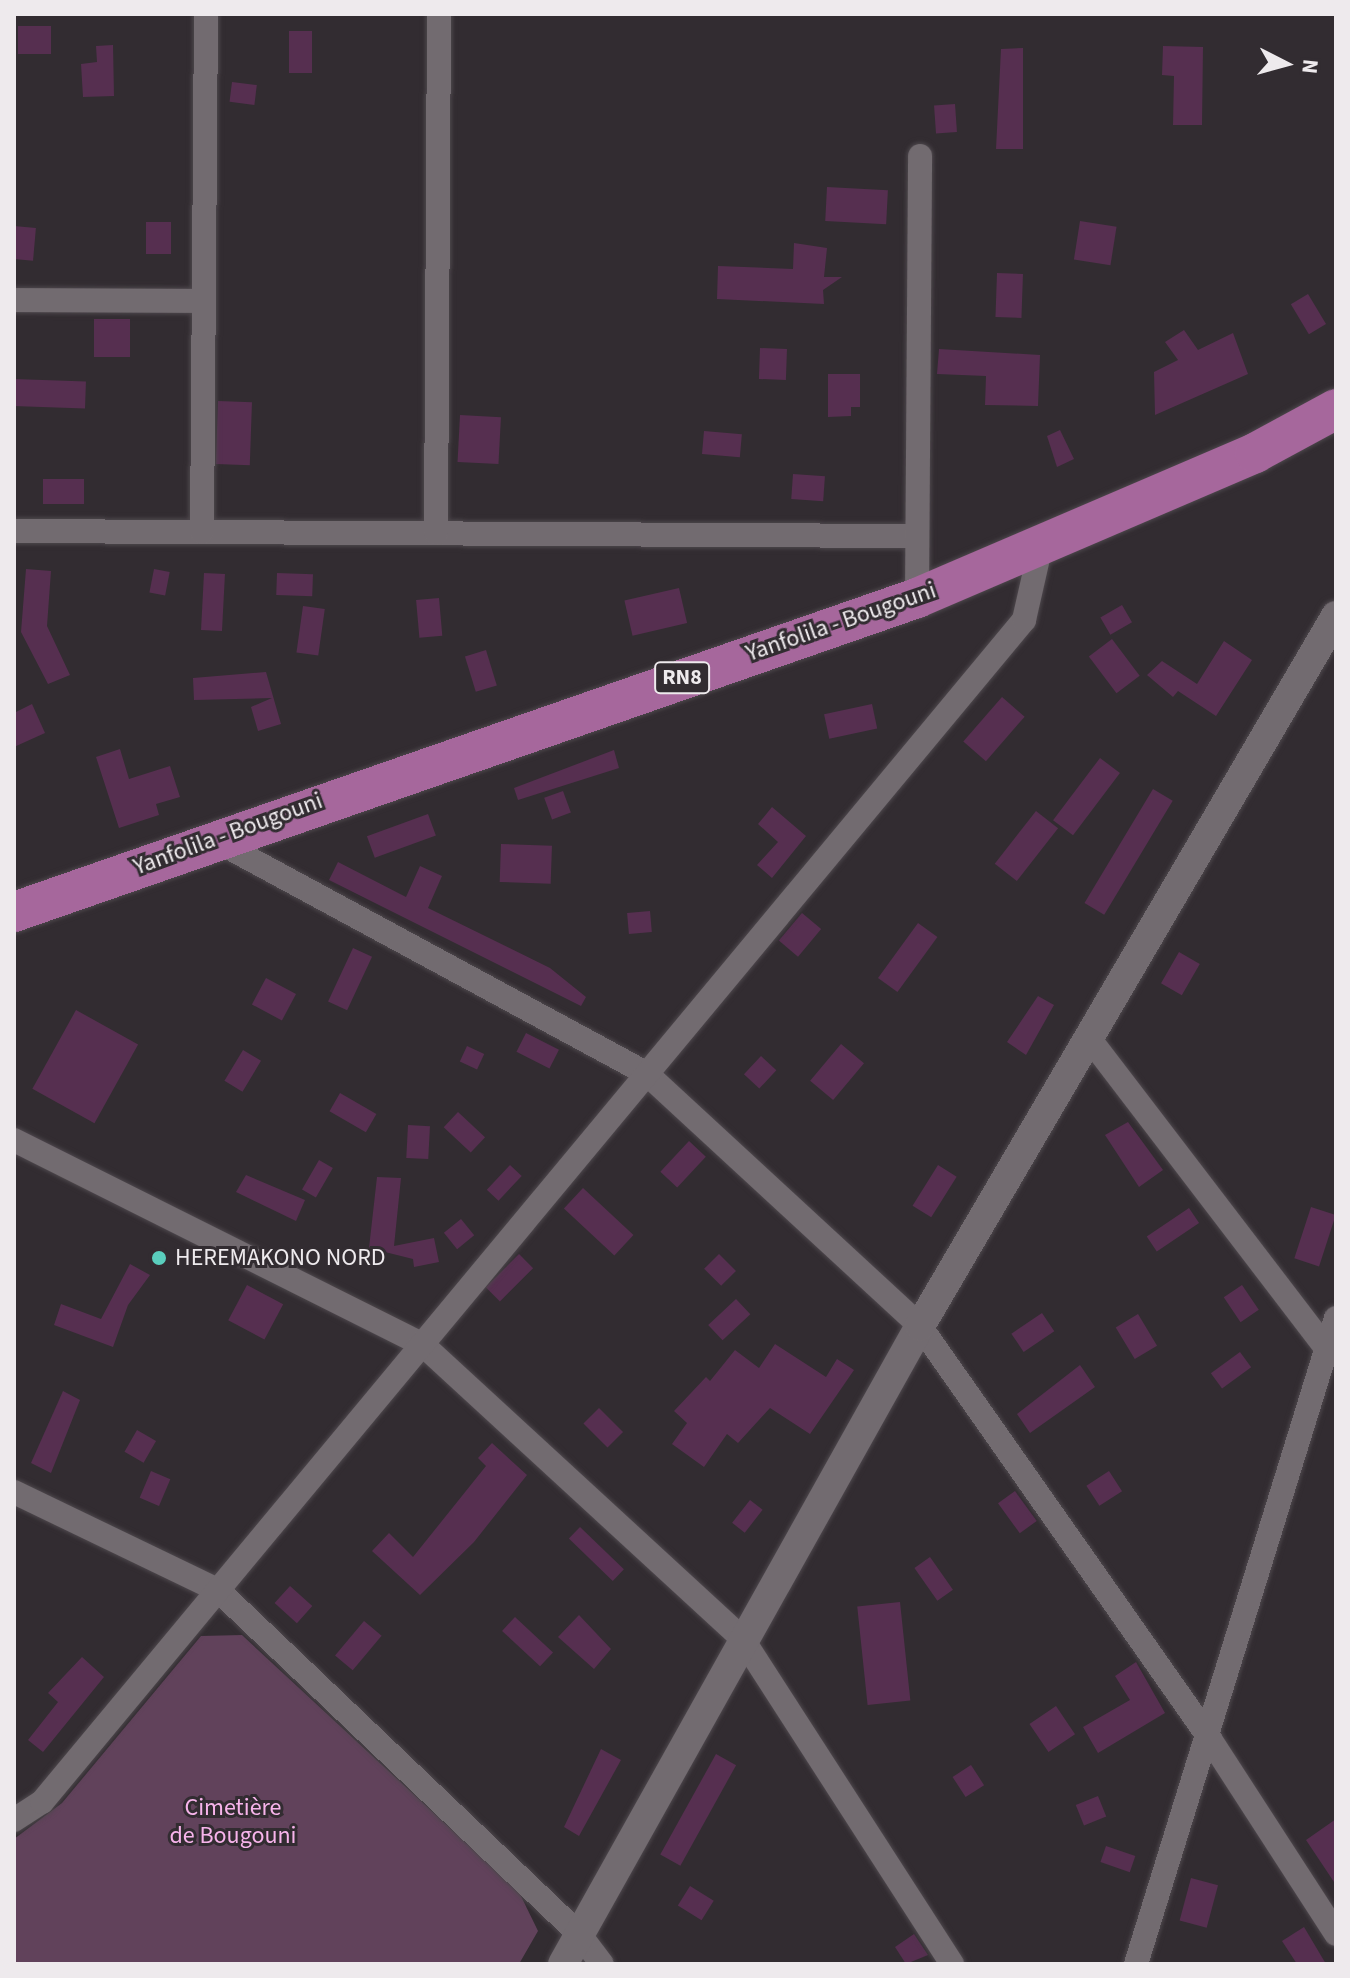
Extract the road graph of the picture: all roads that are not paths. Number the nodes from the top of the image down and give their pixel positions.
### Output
1 (206, 14) edge
2 (439, 14) edge
3 (920, 156) dead end
4 (14, 300) edge
5 (203, 301) junction
6 (1336, 409) edge
7 (14, 531) edge
8 (202, 532) junction
9 (436, 533) junction
10 (917, 536) junction
11 (1041, 545) junction
12 (917, 598) junction
13 (1336, 616) edge
14 (212, 839) junction
15 (18, 901) edge
16 (1089, 1038) junction
17 (647, 1074) junction
18 (14, 1140) edge
19 (1336, 1318) edge
20 (920, 1326) junction
21 (422, 1344) junction
22 (1327, 1349) junction
23 (14, 1492) edge
24 (218, 1590) junction
25 (742, 1638) junction
26 (1210, 1739) junction
27 (14, 1820) edge
28 (1336, 1934) edge
29 (580, 1935) junction
30 (563, 1964) edge
31 (602, 1964) edge
32 (952, 1964) edge
33 (1136, 1964) edge

1 - 5 street
2 - 9 street
3 - 10 street
4 - 5 street
5 - 8 street
6 - 11 main road, Yanfolila - Bougouni / RN8
7 - 8 street
8 - 9 street
9 - 10 street
10 - 12 street
11 - 12 main road, Yanfolila - Bougouni / RN8
11 - 17 street
12 - 14 main road, Yanfolila - Bougouni / RN8
13 - 16 street
14 - 15 main road, Yanfolila - Bougouni / RN8
14 - 17 street
16 - 20 street
16 - 22 street
17 - 20 street
17 - 21 street
18 - 21 street
19 - 22 street
20 - 25 street
20 - 26 street
21 - 24 street
21 - 25 street
22 - 26 street
23 - 24 street
24 - 27 street
24 - 29 street
25 - 29 street
25 - 32 street
26 - 28 street
26 - 33 street
29 - 30 street
29 - 31 street

